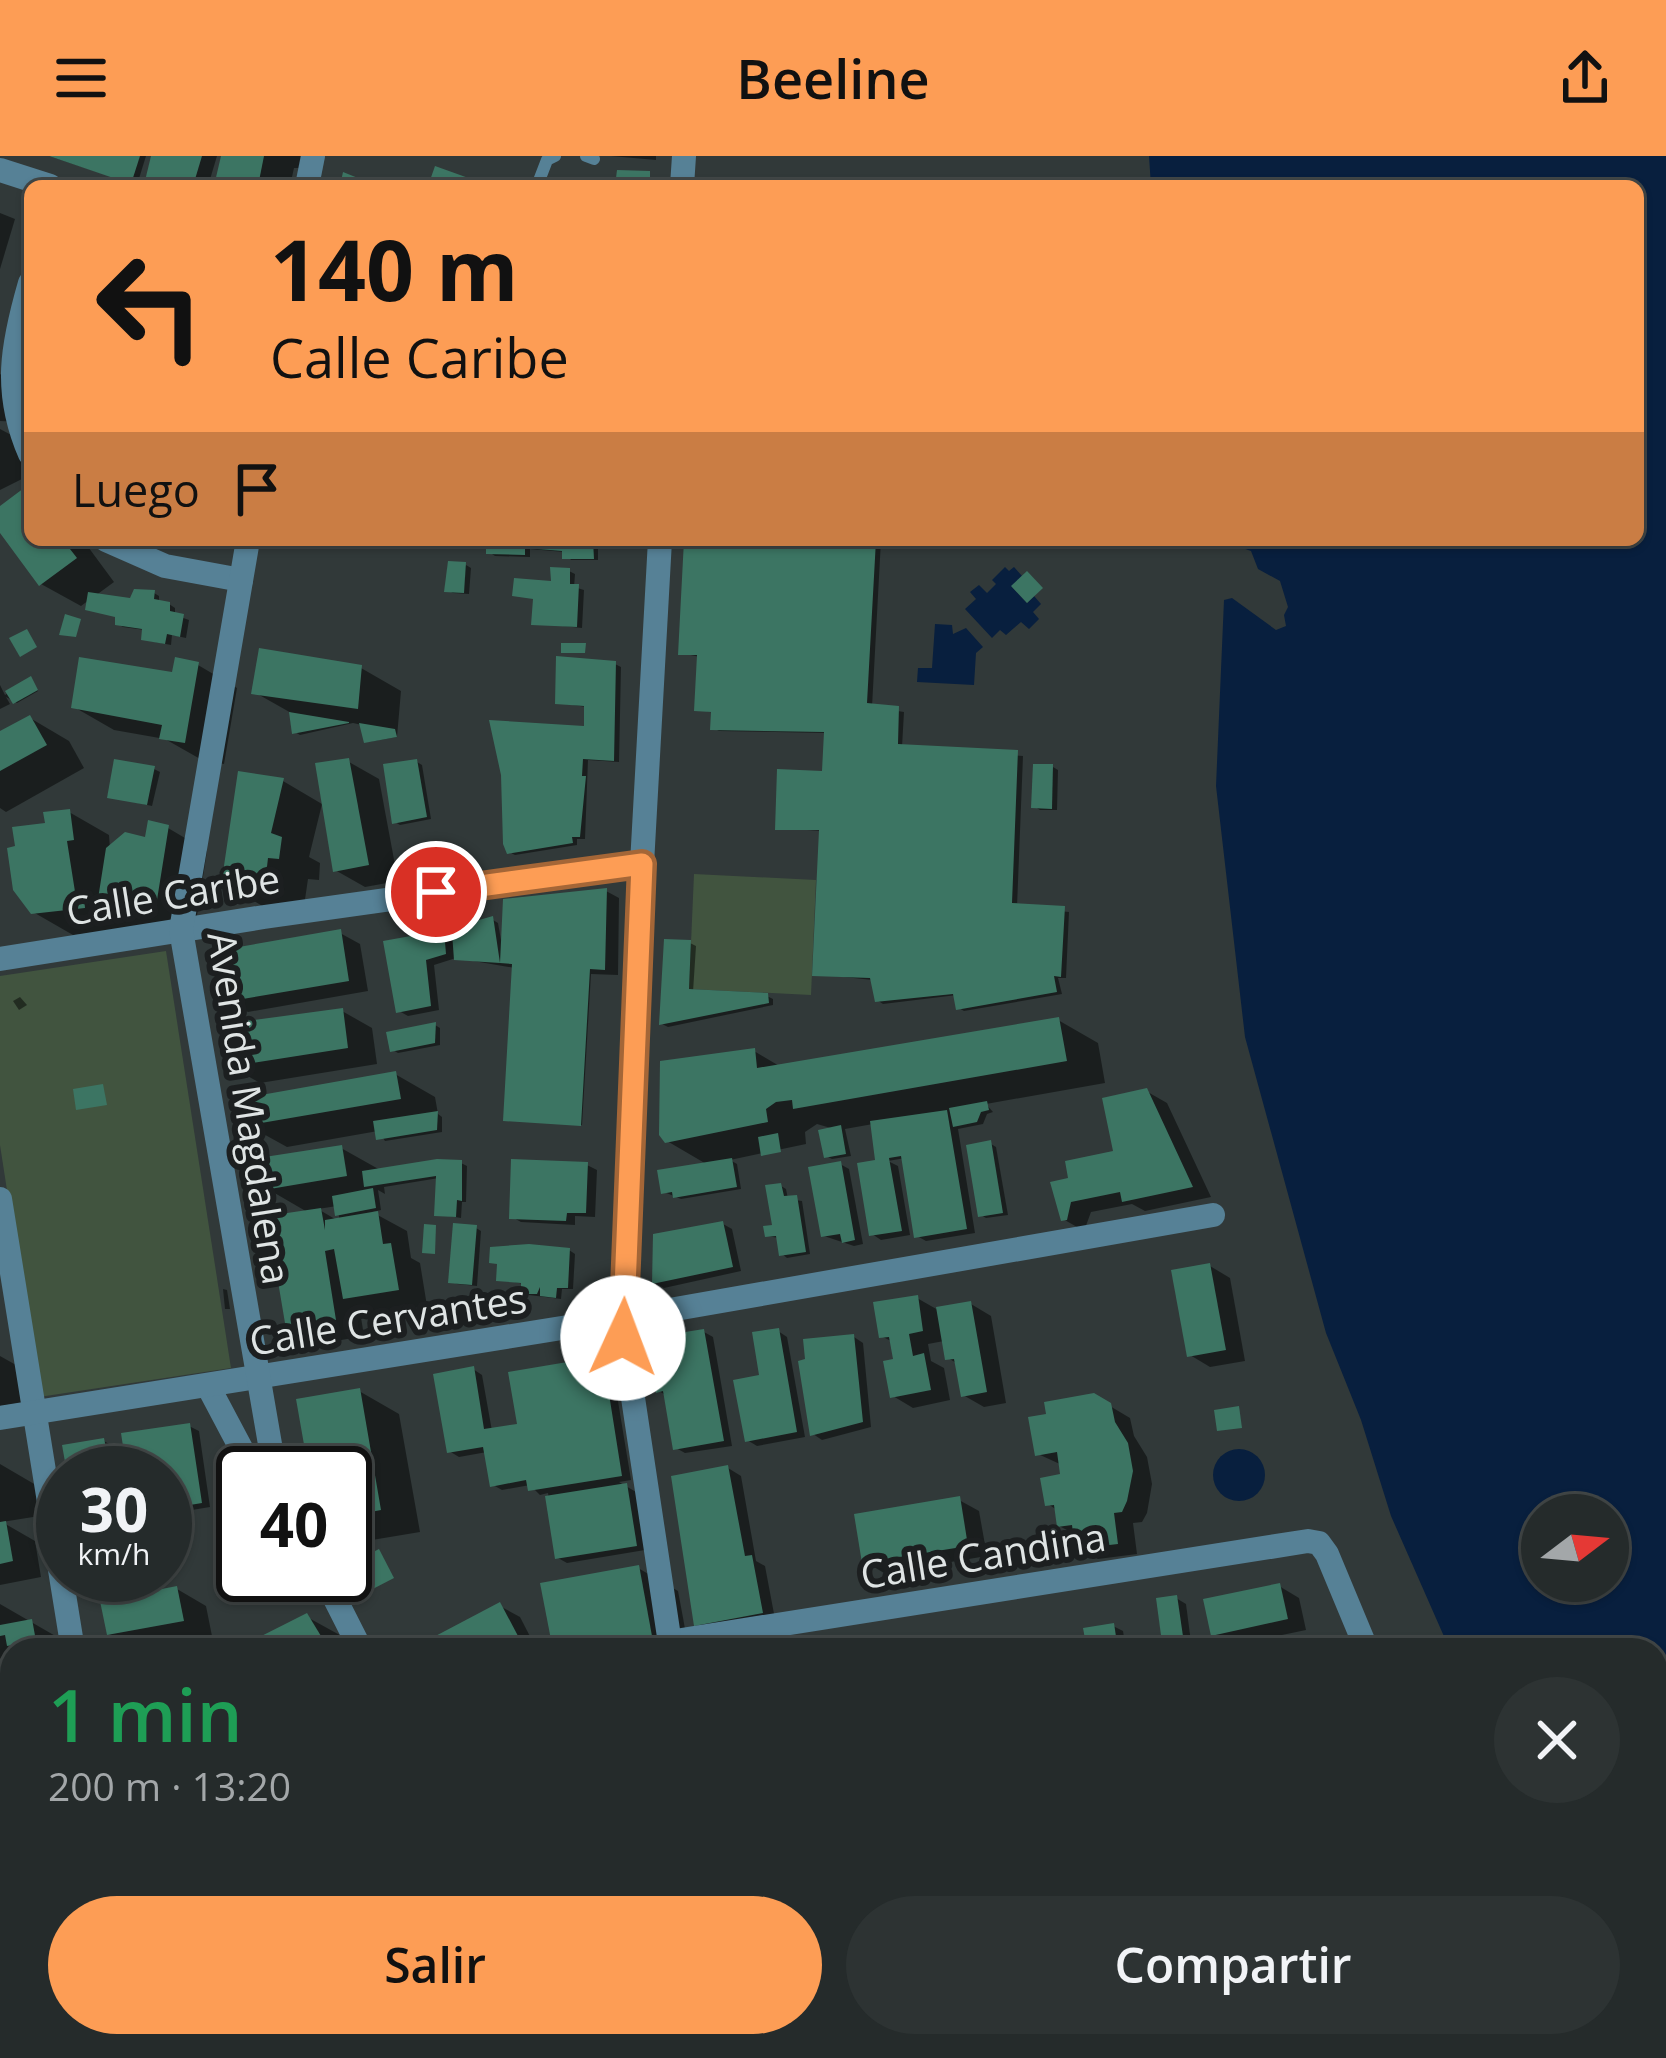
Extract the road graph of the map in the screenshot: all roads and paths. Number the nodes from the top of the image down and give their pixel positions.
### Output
1 (555, 156) edge
2 (0, 170) edge
3 (31, 180) edge
4 (539, 180) edge
5 (24, 305) edge
6 (24, 439) edge
7 (120, 546) edge
8 (247, 546) edge
9 (660, 546) edge
10 (241, 580) junction
11 (642, 864) junction
12 (181, 930) junction
13 (0, 959) edge
14 (0, 1199) edge
15 (1213, 1216) dead end
16 (624, 1318) junction
17 (255, 1379) junction
18 (208, 1386) junction
19 (34, 1412) junction
20 (0, 1418) edge
21 (240, 1446) edge
22 (269, 1446) edge
23 (336, 1602) edge
24 (71, 1638) edge
25 (355, 1638) edge
26 (669, 1638) edge
27 (718, 1638) edge
28 (1361, 1638) edge

1 - 4 lane
2 - 3 street
5 - 6 street
7 - 10 street
8 - 10 street, Avenida Magdalena
9 - 11 street
10 - 12 street, Avenida Magdalena
11 - 12 street, Calle Caribe
11 - 16 street
12 - 13 street, Calle Caribe
12 - 17 street, Avenida Magdalena
14 - 19 street
15 - 16 street, Calle Cervantes
16 - 17 street, Calle Cervantes
16 - 26 street
17 - 18 street, Calle Cervantes
17 - 22 street, Avenida Magdalena
18 - 19 street, Calle Cervantes
18 - 21 street
19 - 20 street, Calle Cervantes
19 - 24 street
23 - 25 street
27 - 28 street, Calle Candina

